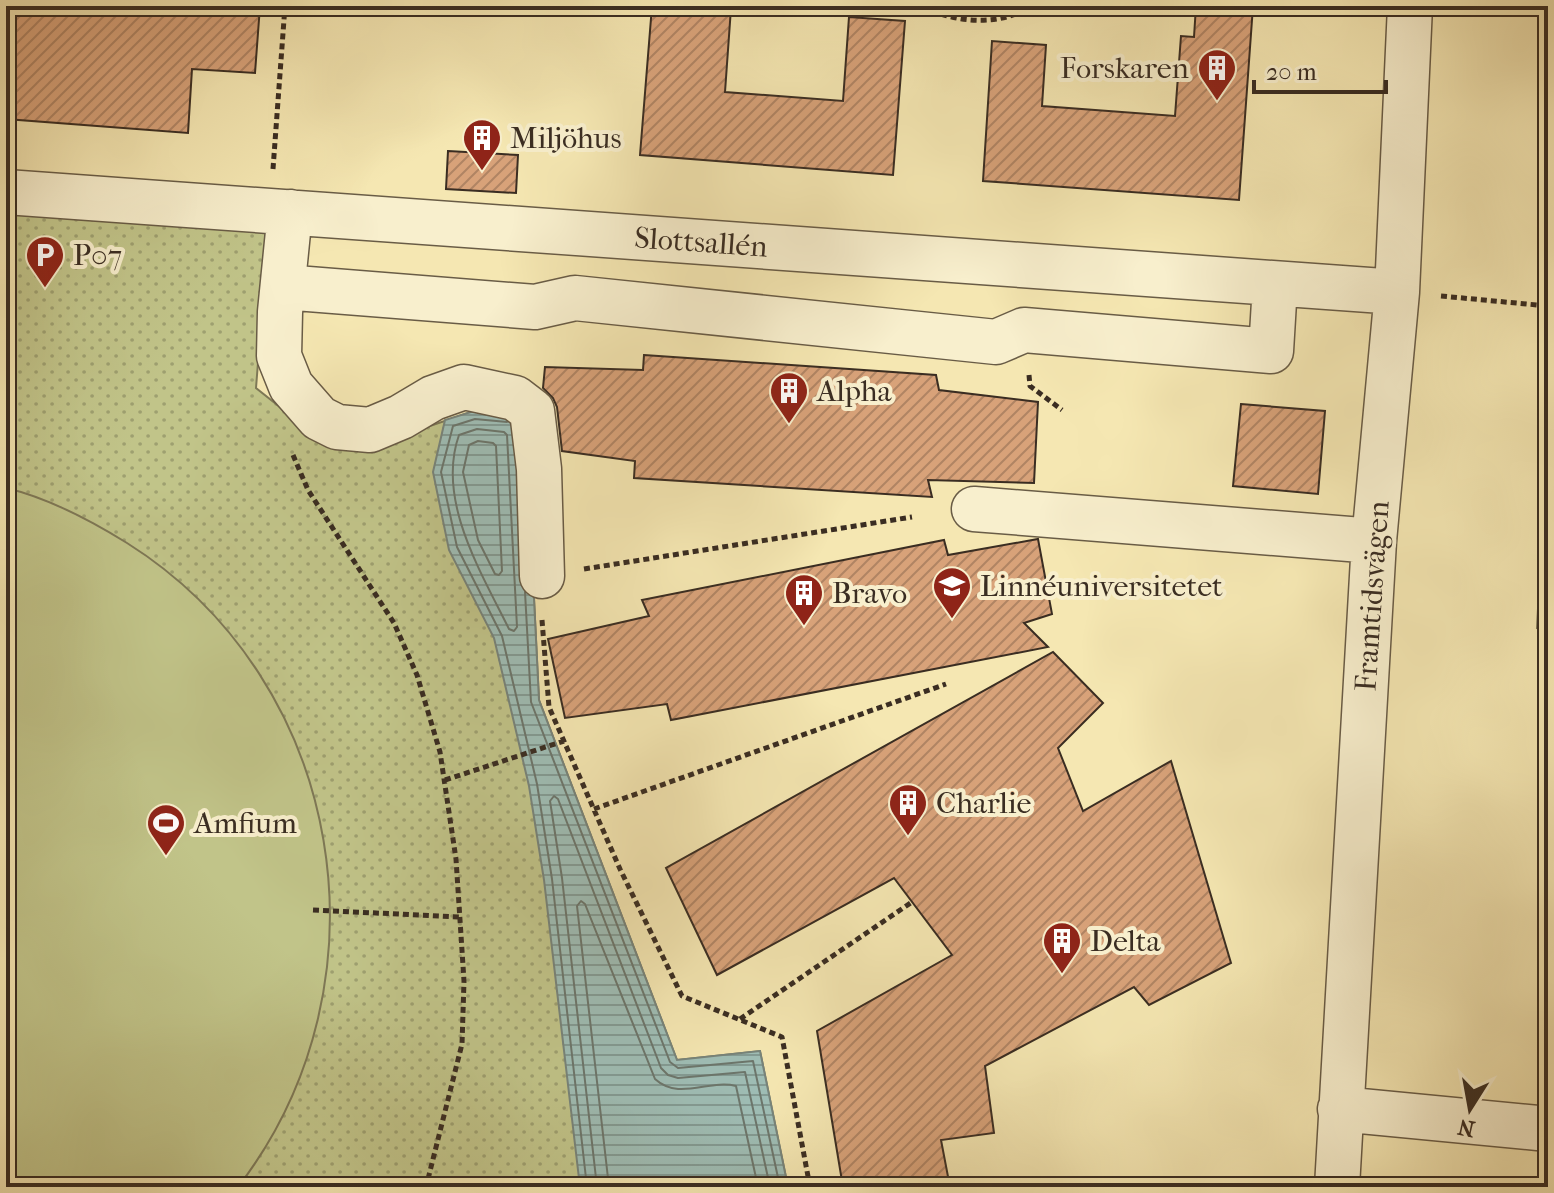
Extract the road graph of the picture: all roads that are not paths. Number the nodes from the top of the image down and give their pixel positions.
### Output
1 (1410, 6) edge
2 (6, 192) edge
3 (280, 211) junction
4 (580, 234) junction
5 (1275, 285) junction
6 (283, 287) junction
7 (1397, 292) junction
8 (575, 298) junction
9 (974, 509) dead end
10 (1374, 541) junction
11 (542, 576) road end
12 (1340, 1109) junction
13 (1548, 1129) edge
14 (1337, 1187) edge

1 - 7 street, Framtidsvägen
2 - 3 street, Slottsallén
3 - 4 street, Slottsallén
3 - 6 street
4 - 5 street, Slottsallén
4 - 8 street
5 - 7 street, Slottsallén
5 - 8 street
6 - 8 street
6 - 11 street
7 - 10 street, Framtidsvägen
9 - 10 street
10 - 12 street, Framtidsvägen
12 - 13 street
12 - 14 street, Framtidsvägen

